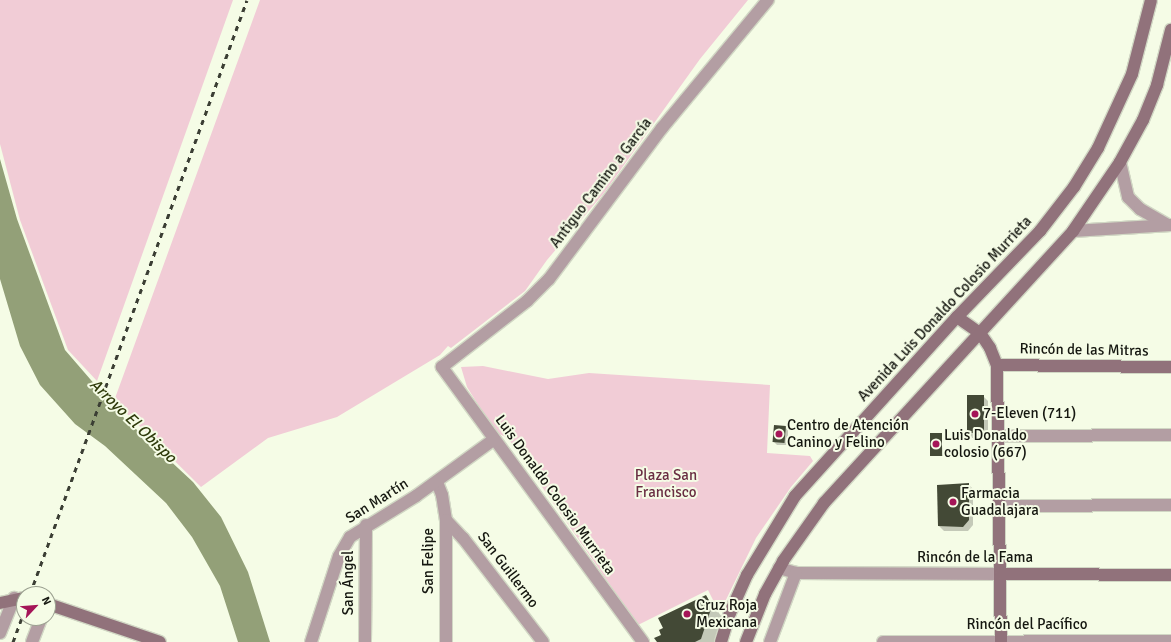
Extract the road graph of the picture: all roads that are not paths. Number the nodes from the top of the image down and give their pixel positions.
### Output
1 (768, 0) edge
2 (1151, 0) edge
3 (1171, 30) edge
4 (1120, 162) junction
5 (1169, 225) edge
6 (1073, 231) junction
7 (957, 317) junction
8 (980, 333) junction
9 (997, 365) junction
10 (442, 367) joint
11 (1171, 367) edge
12 (1171, 435) edge
13 (998, 436) junction
14 (493, 440) junction
15 (437, 482) junction
16 (1171, 505) edge
17 (998, 506) junction
18 (446, 520) junction
19 (366, 525) junction
20 (779, 568) junction
21 (796, 572) junction
22 (1001, 574) junction
23 (1171, 575) edge
24 (16, 599) edge
25 (0, 603) edge
26 (16, 604) edge
27 (56, 607) edge
28 (37, 626) edge
29 (0, 633) edge
30 (745, 639) edge
31 (1171, 641) edge
32 (32, 642) edge
33 (160, 642) edge
34 (311, 642) edge
35 (365, 642) edge
36 (446, 642) edge
37 (543, 642) edge
38 (643, 642) edge
39 (721, 642) edge
40 (770, 642) edge
41 (883, 642) edge
42 (1001, 642) edge

1 - 10 street, Antiguo Camino a García
2 - 7 main road, Avenida Luis Donaldo Colosio Murrieta
3 - 4 main road
4 - 5 street
4 - 6 main road
5 - 6 street
6 - 8 main road
7 - 8 main road
7 - 39 main road, Avenida Luis Donaldo Colosio Murrieta
8 - 9 main road
8 - 20 main road
9 - 11 main road, Rincón de las Mitras
9 - 13 main road
10 - 14 street, Luis Donaldo Colosio Murrieta
12 - 13 street
13 - 17 main road
14 - 15 street, San Martín
14 - 38 street, Luis Donaldo Colosio Murrieta
15 - 18 street, San Felipe
15 - 19 street, San Martín
16 - 17 street
17 - 22 main road
18 - 36 street, San Felipe
18 - 37 street, San Guillermo
19 - 34 street, San Martín
19 - 35 street, San Ángel
20 - 21 street, Rincón de la Fama
20 - 30 main road
21 - 22 street, Rincón de la Fama
21 - 40 street
22 - 23 main road, Rincón de la Fama
22 - 42 main road
24 - 25 main road
26 - 29 street
27 - 33 main road
28 - 32 street
31 - 42 street, Rincón del Pacífico
41 - 42 street, Rincón del Pacífico

